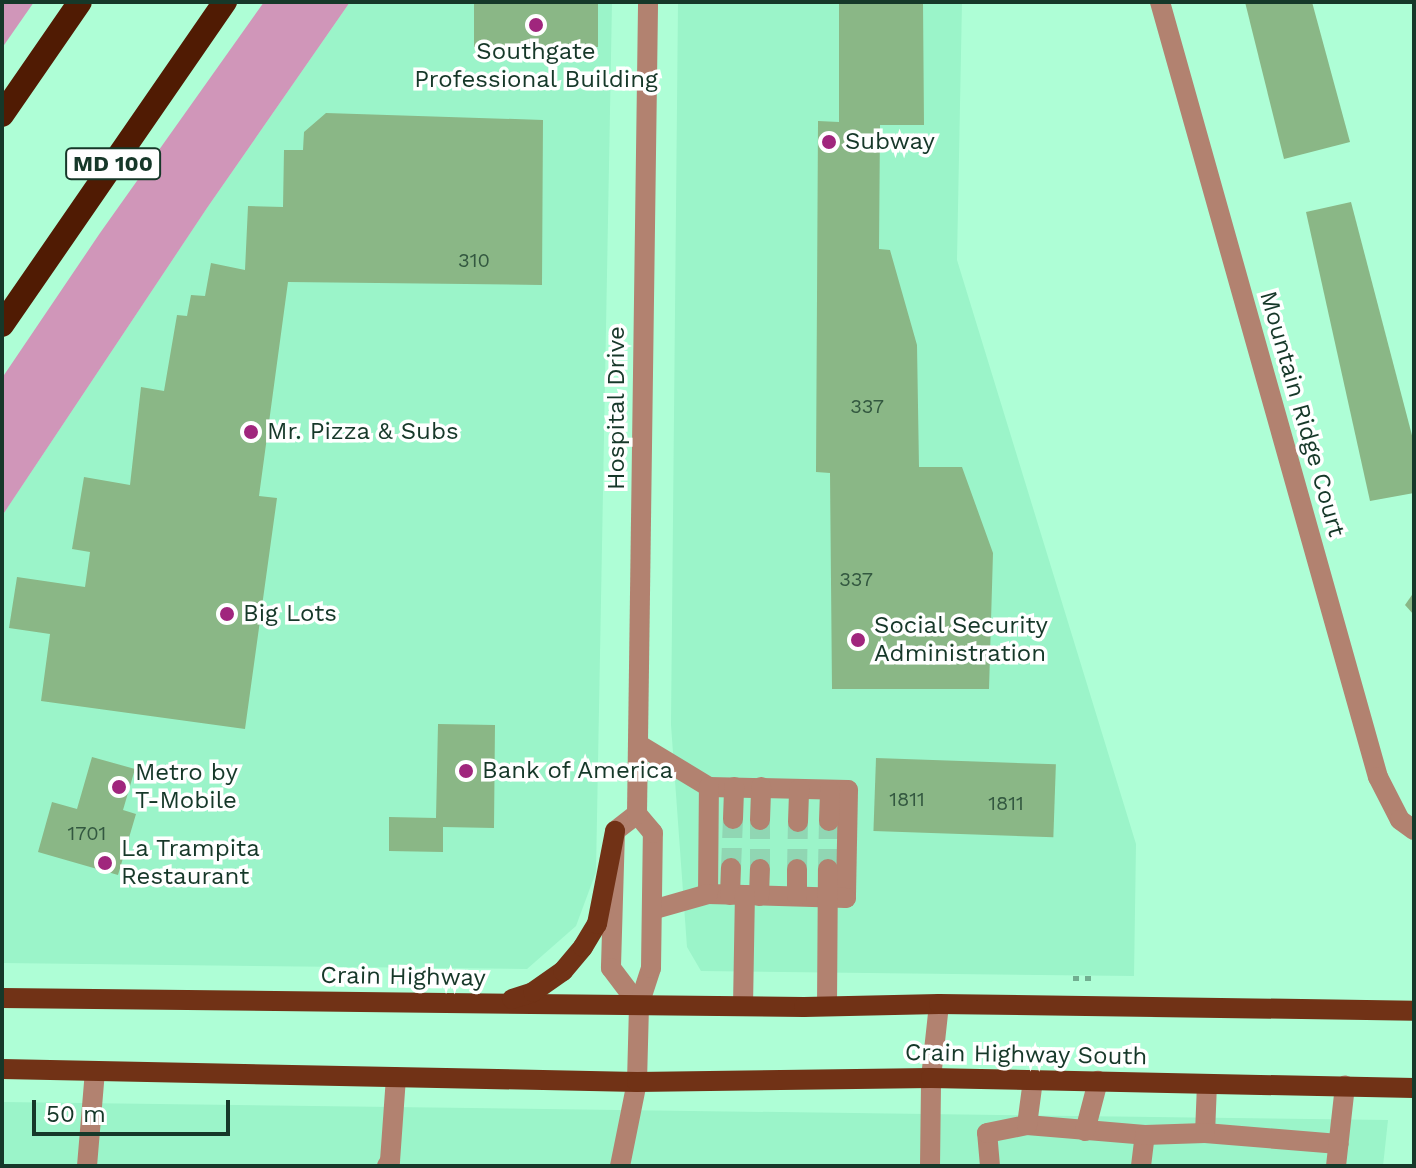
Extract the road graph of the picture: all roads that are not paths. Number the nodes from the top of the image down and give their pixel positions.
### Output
1 (80, 2) edge
2 (225, 2) edge
3 (648, 2) edge
4 (1160, 2) edge
5 (2, 115) edge
6 (2, 325) edge
7 (638, 744) junction
8 (709, 787) junction
9 (734, 787) junction
10 (761, 787) junction
11 (799, 789) junction
12 (830, 790) junction
13 (637, 814) junction
14 (733, 819) tunnel mouth
15 (760, 820) tunnel mouth
16 (829, 821) tunnel mouth
17 (798, 822) tunnel mouth
18 (1414, 830) edge
19 (615, 831) junction
20 (731, 868) tunnel mouth
21 (760, 869) tunnel mouth
22 (797, 869) tunnel mouth
23 (828, 869) tunnel mouth
24 (708, 894) junction
25 (745, 895) junction
26 (797, 896) junction
27 (828, 898) junction
28 (652, 910) junction
29 (2, 998) edge
30 (500, 1004) junction
31 (939, 1004) junction
32 (639, 1005) junction
33 (743, 1006) junction
34 (827, 1006) junction
35 (804, 1007) joint
36 (1414, 1011) edge
37 (2, 1069) edge
38 (95, 1071) junction
39 (396, 1077) junction
40 (931, 1078) junction
41 (1033, 1080) junction
42 (1098, 1081) junction
43 (637, 1082) junction
44 (1207, 1084) junction
45 (1345, 1086) junction
46 (1414, 1088) edge
47 (1027, 1125) junction
48 (1085, 1131) junction
49 (1205, 1133) junction
50 (1145, 1135) junction
51 (1339, 1144) junction
52 (391, 1164) edge
53 (87, 1166) edge
54 (620, 1166) edge
55 (930, 1166) edge
56 (990, 1166) edge
57 (1141, 1166) edge
58 (1336, 1166) edge

1 - 5 highway
2 - 6 highway, MD 100
3 - 7 street, Hospital Drive
4 - 18 street, Mountain Ridge Court
7 - 8 street
7 - 13 street, Hospital Drive
8 - 9 street
8 - 24 street
9 - 10 street
9 - 14 street
10 - 11 street
10 - 15 street
11 - 12 street
11 - 17 street
12 - 16 street
12 - 27 street
13 - 19 street
13 - 28 street, Hospital Drive
19 - 30 main road
19 - 32 street
20 - 25 street
21 - 25 street
22 - 26 street
23 - 27 street
24 - 25 street
24 - 28 street
25 - 26 street
25 - 33 street
26 - 27 street
27 - 34 street
28 - 32 street, Hospital Drive
29 - 30 main road, Crain Highway
30 - 32 main road, Crain Highway
31 - 34 main road, Crain Highway South
31 - 36 main road, Crain Highway South
31 - 40 street
32 - 33 main road, Crain Highway
32 - 43 street, Hospital Drive
33 - 35 main road, Crain Highway
34 - 35 main road, Crain Highway South
37 - 38 main road
38 - 39 main road
38 - 53 street
39 - 43 main road
39 - 52 street
40 - 41 main road, Crain Highway South
40 - 43 main road, Crain Highway South
40 - 55 street
41 - 42 main road, Crain Highway South
41 - 47 street
42 - 44 main road, Crain Highway South
42 - 48 street
43 - 54 street, Hospital Drive
44 - 45 main road, Crain Highway South
44 - 49 street
45 - 46 main road, Crain Highway South
45 - 51 street
47 - 48 street
47 - 56 street
48 - 50 street
49 - 50 street
49 - 51 street
50 - 57 street
51 - 58 street

